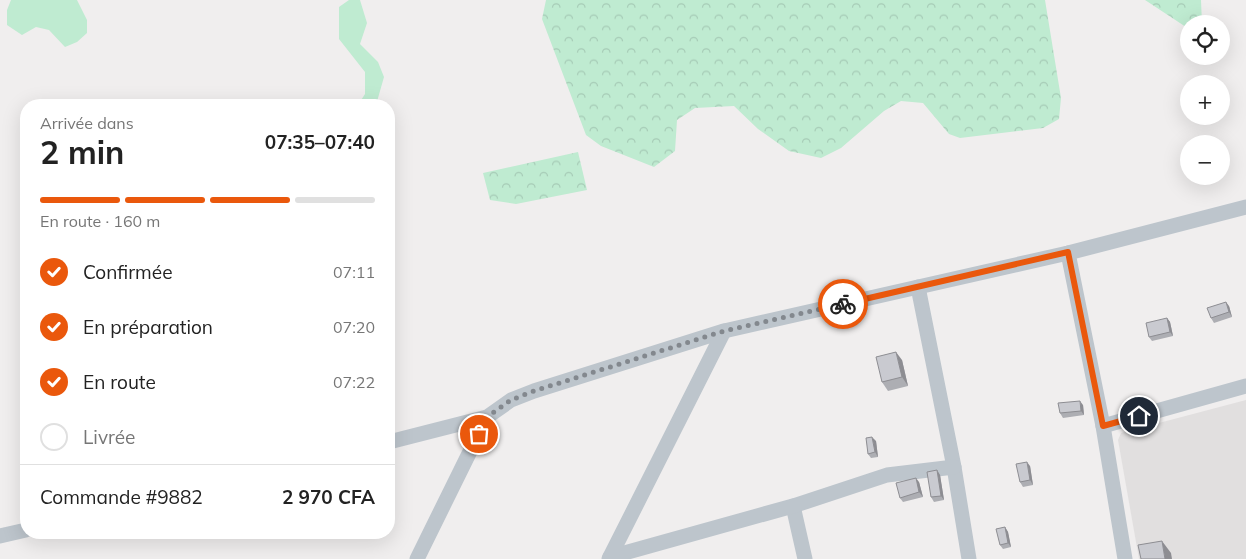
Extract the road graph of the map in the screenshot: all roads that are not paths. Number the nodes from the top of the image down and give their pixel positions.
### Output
1 (1246, 207) edge
2 (1068, 252) junction
3 (918, 287) junction
4 (724, 331) junction
5 (1246, 386) edge
6 (487, 417) junction
7 (1103, 426) junction
8 (395, 440) edge
9 (954, 466) junction
10 (793, 506) junction
11 (20, 531) edge
12 (0, 536) edge
13 (609, 558) edge
14 (417, 559) edge
15 (805, 559) edge
16 (969, 559) edge
17 (1125, 559) edge

1 - 2 street
2 - 3 street
2 - 7 street
3 - 4 street
3 - 9 street
4 - 6 street
4 - 13 street
5 - 7 street
6 - 8 street
6 - 14 street
7 - 17 street
9 - 10 street
9 - 16 street
10 - 13 street
10 - 15 street
11 - 12 street

